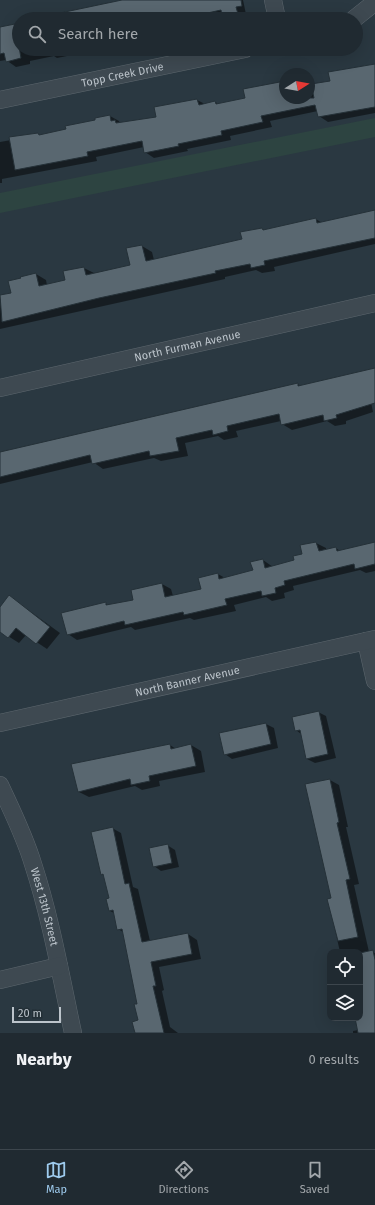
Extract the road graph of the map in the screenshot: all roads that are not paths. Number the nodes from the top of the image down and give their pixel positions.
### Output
1 (273, 0) edge
2 (374, 3) dead end
3 (276, 12) edge
4 (363, 12) edge
5 (211, 56) edge
6 (0, 100) edge
7 (375, 303) edge
8 (0, 388) edge
9 (370, 640) edge
10 (375, 681) edge
11 (0, 723) edge
12 (0, 785) edge
13 (59, 966) junction
14 (0, 980) edge
15 (73, 1033) edge

1 - 3 street
2 - 4 street
5 - 6 street, Topp Creek Drive
7 - 8 street, North Furman Avenue
9 - 10 street
9 - 11 street, North Banner Avenue
12 - 13 street, West 13th Street
13 - 14 street
13 - 15 street, West 13th Street

